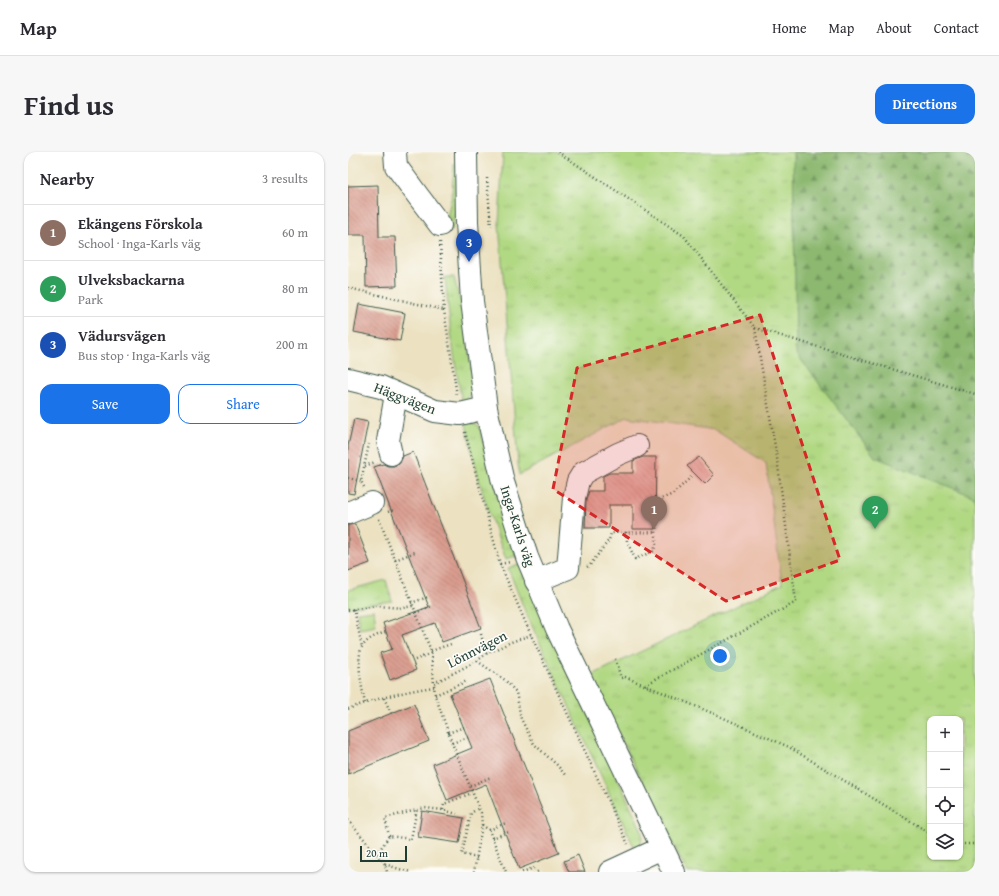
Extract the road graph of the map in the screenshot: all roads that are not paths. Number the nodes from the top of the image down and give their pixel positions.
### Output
1 (395, 152) edge
2 (466, 152) edge
3 (440, 225) dead end
4 (348, 379) edge
5 (396, 394) junction
6 (486, 408) junction
7 (637, 446) dead end
8 (381, 456) road end
9 (375, 509) road end
10 (348, 512) edge
11 (536, 581) junction
12 (662, 848) junction
13 (610, 872) edge
14 (674, 872) edge

1 - 3 street
2 - 6 street, Inga-Karls väg
4 - 5 street, Häggvägen
5 - 6 street, Häggvägen
5 - 8 street
6 - 11 street, Inga-Karls väg
7 - 11 street
9 - 10 street
11 - 12 street, Inga-Karls väg
12 - 13 street
12 - 14 street, Inga-Karls väg

